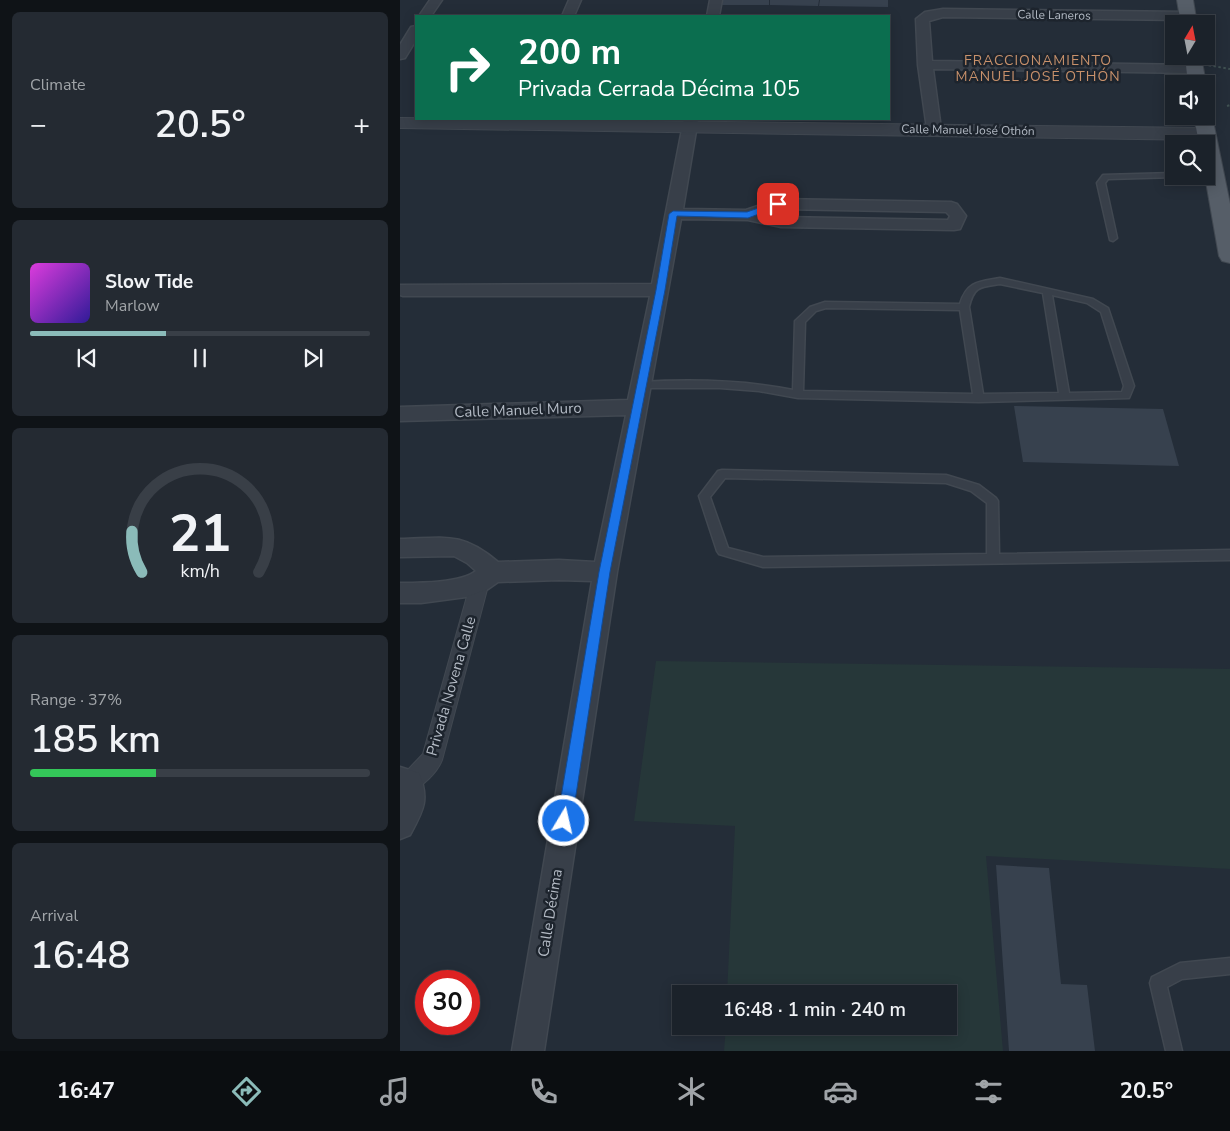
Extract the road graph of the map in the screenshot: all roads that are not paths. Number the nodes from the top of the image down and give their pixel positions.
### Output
1 (436, 0) edge
2 (575, 0) edge
3 (716, 0) edge
4 (1085, 0) edge
5 (1184, 0) edge
6 (427, 15) edge
7 (568, 15) edge
8 (712, 15) edge
9 (1092, 15) junction
10 (1187, 15) edge
11 (1165, 19) edge
12 (415, 32) edge
13 (400, 55) edge
14 (925, 65) junction
15 (1191, 67) edge
16 (524, 121) edge
17 (690, 122) edge
18 (400, 123) edge
19 (1205, 125) edge
20 (934, 129) junction
21 (1165, 175) edge
22 (1212, 185) edge
23 (673, 214) junction
24 (748, 215) junction
25 (1113, 238) dead end
26 (1230, 256) edge
27 (402, 290) dead end
28 (660, 290) junction
29 (1047, 292) junction
30 (964, 306) junction
31 (798, 394) junction
32 (639, 396) junction
33 (979, 398) junction
34 (1065, 398) junction
35 (400, 414) edge
36 (400, 548) edge
37 (1230, 555) edge
38 (993, 558) junction
39 (604, 572) junction
40 (486, 577) junction
41 (400, 593) edge
42 (405, 781) edge
43 (400, 825) edge
44 (1230, 966) edge
45 (528, 1051) edge
46 (1174, 1051) edge

1 - 6 street
2 - 7 street
3 - 8 street
4 - 9 street
5 - 10 main road
9 - 11 street, Calle Laneros
9 - 14 street, Calle Laneros
12 - 13 street
14 - 15 street
14 - 20 street
16 - 17 street, Calle Manuel José Othón
16 - 18 street, Calle Manuel José Othón
17 - 20 street, Calle Manuel José Othón
17 - 23 street, Calle Décima
19 - 20 street, Calle Manuel José Othón
21 - 25 lane
22 - 26 main road
23 - 24 street
23 - 28 street, Calle Décima
24 - 24 street
27 - 28 street
28 - 32 street, Calle Décima
29 - 30 lane
29 - 34 lane
29 - 34 lane
30 - 31 lane
30 - 33 lane
31 - 32 lane
31 - 33 lane
32 - 35 street, Calle Manuel Muro
32 - 39 street, Calle Décima
33 - 34 lane
36 - 40 street
37 - 38 lane
38 - 38 lane
39 - 40 street
39 - 45 street, Calle Décima
40 - 41 street
40 - 42 street, Privada Novena Calle
42 - 43 street
44 - 46 lane

